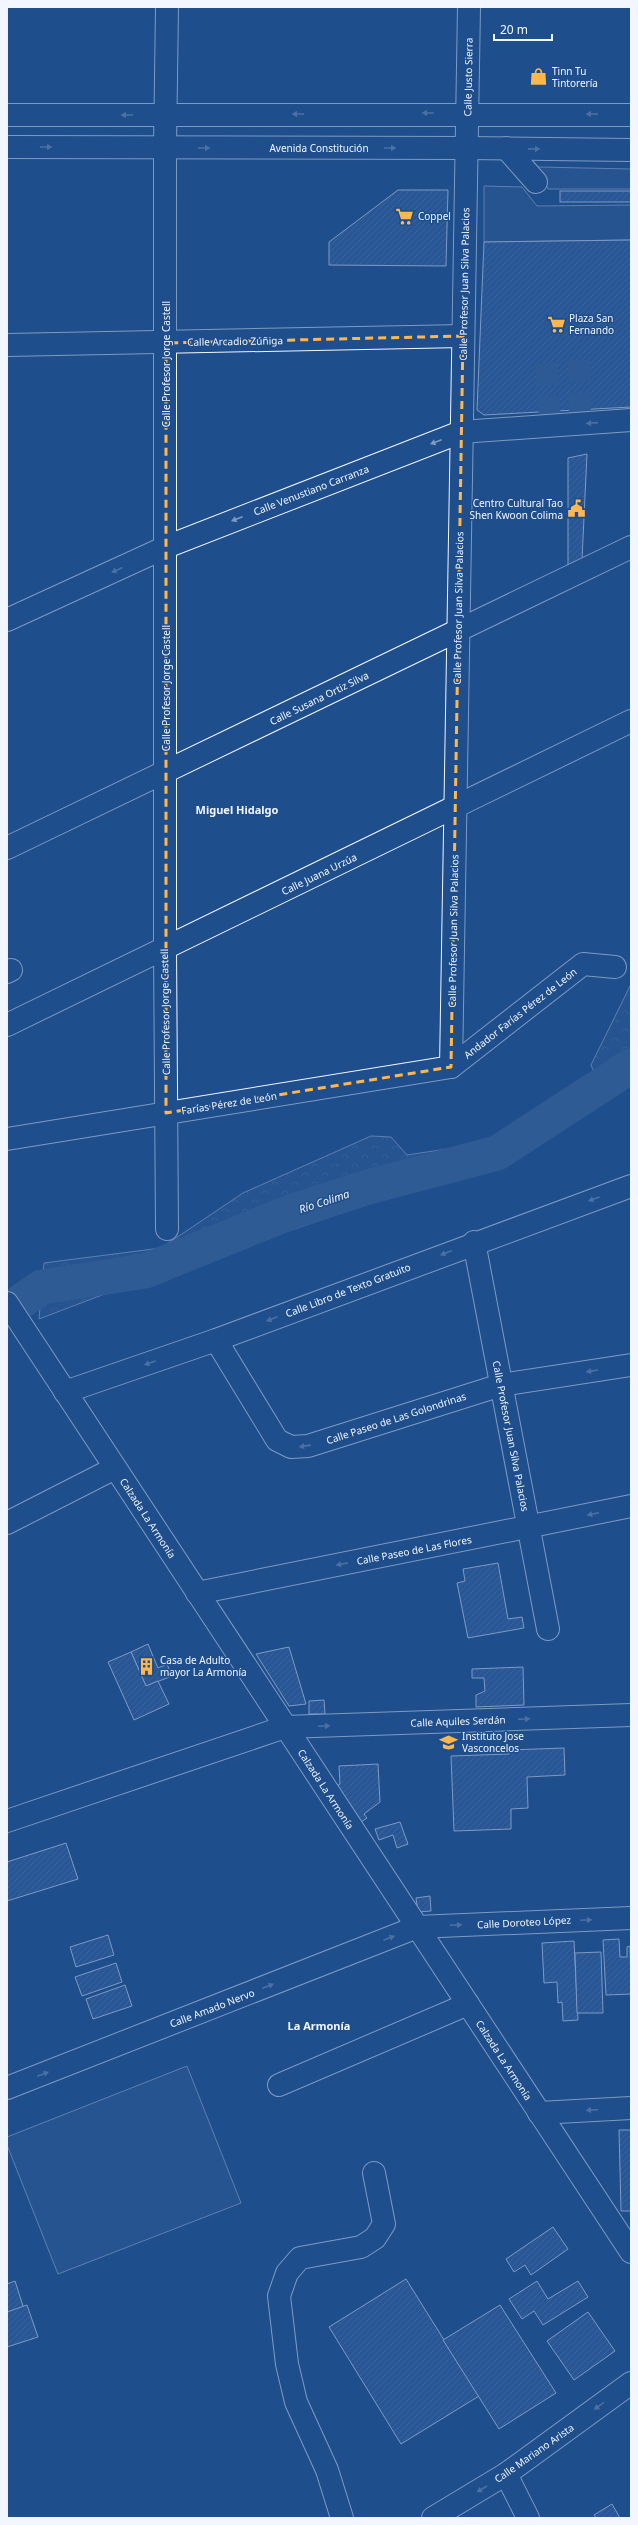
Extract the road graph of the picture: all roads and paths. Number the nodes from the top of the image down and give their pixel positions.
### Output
1 (168, 7) edge
2 (469, 7) edge
3 (467, 113) junction
4 (7, 115) edge
5 (631, 115) edge
6 (166, 116) junction
7 (7, 147) edge
8 (165, 148) junction
9 (466, 148) junction
10 (506, 148) junction
11 (631, 150) edge
12 (536, 182) dead end
13 (463, 336) junction
14 (166, 342) junction
15 (7, 345) edge
16 (631, 420) edge
17 (461, 432) junction
18 (166, 547) junction
19 (631, 547) edge
20 (7, 620) edge
21 (458, 631) junction
22 (631, 721) edge
23 (165, 771) junction
24 (455, 808) junction
25 (7, 848) edge
26 (165, 948) junction
27 (615, 967) dead end
28 (7, 1025) edge
29 (451, 1067) junction
30 (166, 1113) junction
31 (7, 1139) edge
32 (631, 1186) edge
33 (167, 1229) dead end
34 (474, 1242) junction
35 (7, 1303) edge
36 (216, 1340) junction
37 (631, 1365) edge
38 (501, 1385) junction
39 (65, 1392) junction
40 (115, 1468) junction
41 (631, 1506) edge
42 (7, 1523) edge
43 (528, 1527) junction
44 (197, 1593) junction
45 (548, 1629) dead end
46 (631, 1715) edge
47 (285, 1727) junction
48 (7, 1821) edge
49 (631, 1918) edge
50 (417, 1927) junction
51 (468, 2004) junction
52 (279, 2085) dead end
53 (7, 2088) edge
54 (631, 2108) edge
55 (539, 2113) junction
56 (374, 2173) dead end
57 (631, 2252) edge
58 (631, 2383) edge
59 (506, 2474) junction
60 (342, 2518) edge
61 (433, 2518) edge
62 (528, 2518) edge

1 - 6 street, Calle Profesor Jorge Castell
2 - 3 street, Calle Justo Sierra
5 -> 3 street
3 -> 6 street
3 - 9 street, Calle Justo Sierra
6 -> 4 street
6 - 8 street, Calle Profesor Jorge Castell
7 -> 8 street, Avenida Constitución
8 -> 9 street, Avenida Constitución
8 - 14 street, Calle Profesor Jorge Castell
9 - 10 street, Avenida Constitución
9 - 13 street, Calle Profesor Juan Silva Palacios
10 -> 11 street, Avenida Constitución
10 - 12 street
13 - 14 street, Calle Arcadio Zúñiga
13 - 17 street, Calle Profesor Juan Silva Palacios
14 - 15 street, Calle Arcadio Zúñiga
14 - 18 street, Calle Profesor Jorge Castell
16 -> 17 street, Calle Venustiano Carranza
17 -> 18 street, Calle Venustiano Carranza
17 - 21 street, Calle Profesor Juan Silva Palacios
18 -> 20 street, Calle Venustiano Carranza
18 - 23 street, Calle Profesor Jorge Castell
19 - 21 street, Calle Susana Ortiz Silva
21 - 23 street, Calle Susana Ortiz Silva
21 - 24 street, Calle Profesor Juan Silva Palacios
22 - 24 street, Calle Juana Urzúa
23 - 25 street, Calle Susana Ortiz Silva
23 - 26 street, Calle Profesor Jorge Castell
24 - 26 street, Calle Juana Urzúa
24 - 29 street, Calle Profesor Juan Silva Palacios
26 - 28 street, Calle Juana Urzúa
26 - 30 street, Calle Profesor Jorge Castell
27 - 29 street, Andador Farías Pérez de León
29 - 30 street, Farías Pérez de León
30 - 31 street, Farías Pérez de León
30 - 33 street, Calle Profesor Jorge Castell
32 -> 34 street, Calle Libro de Texto Gratuito
34 -> 36 street, Calle Libro de Texto Gratuito
34 - 38 street, Calle Profesor Juan Silva Palacios
35 - 39 street, Calzada La Armonía
38 -> 36 street, Calle Paseo de Las Golondrinas
36 -> 39 street, Calle Libro de Texto Gratuito
37 -> 38 street, Calle Paseo de Las Golondrinas
38 - 43 street, Calle Profesor Juan Silva Palacios
39 - 40 street, Calzada La Armonía
40 - 42 street
40 - 44 street, Calzada La Armonía
41 -> 43 street, Calle Paseo de Las Flores
43 -> 44 street, Calle Paseo de Las Flores
43 - 45 street, Calle Profesor Juan Silva Palacios
44 - 47 street, Calzada La Armonía
47 -> 46 street, Calle Aquiles Serdán
47 - 48 street, Calle Aquiles Serdán
47 - 50 street, Calzada La Armonía
50 -> 49 street, Calle Doroteo López
50 - 51 street, Calzada La Armonía
53 -> 50 street, Calle Amado Nervo
51 - 52 street
51 - 55 street, Calzada La Armonía
54 -> 55 street
55 - 57 street, Calzada La Armonía
56 - 60 street
58 -> 59 street, Calle Mariano Arista
59 -> 61 street, Calle Mariano Arista
59 - 62 street

